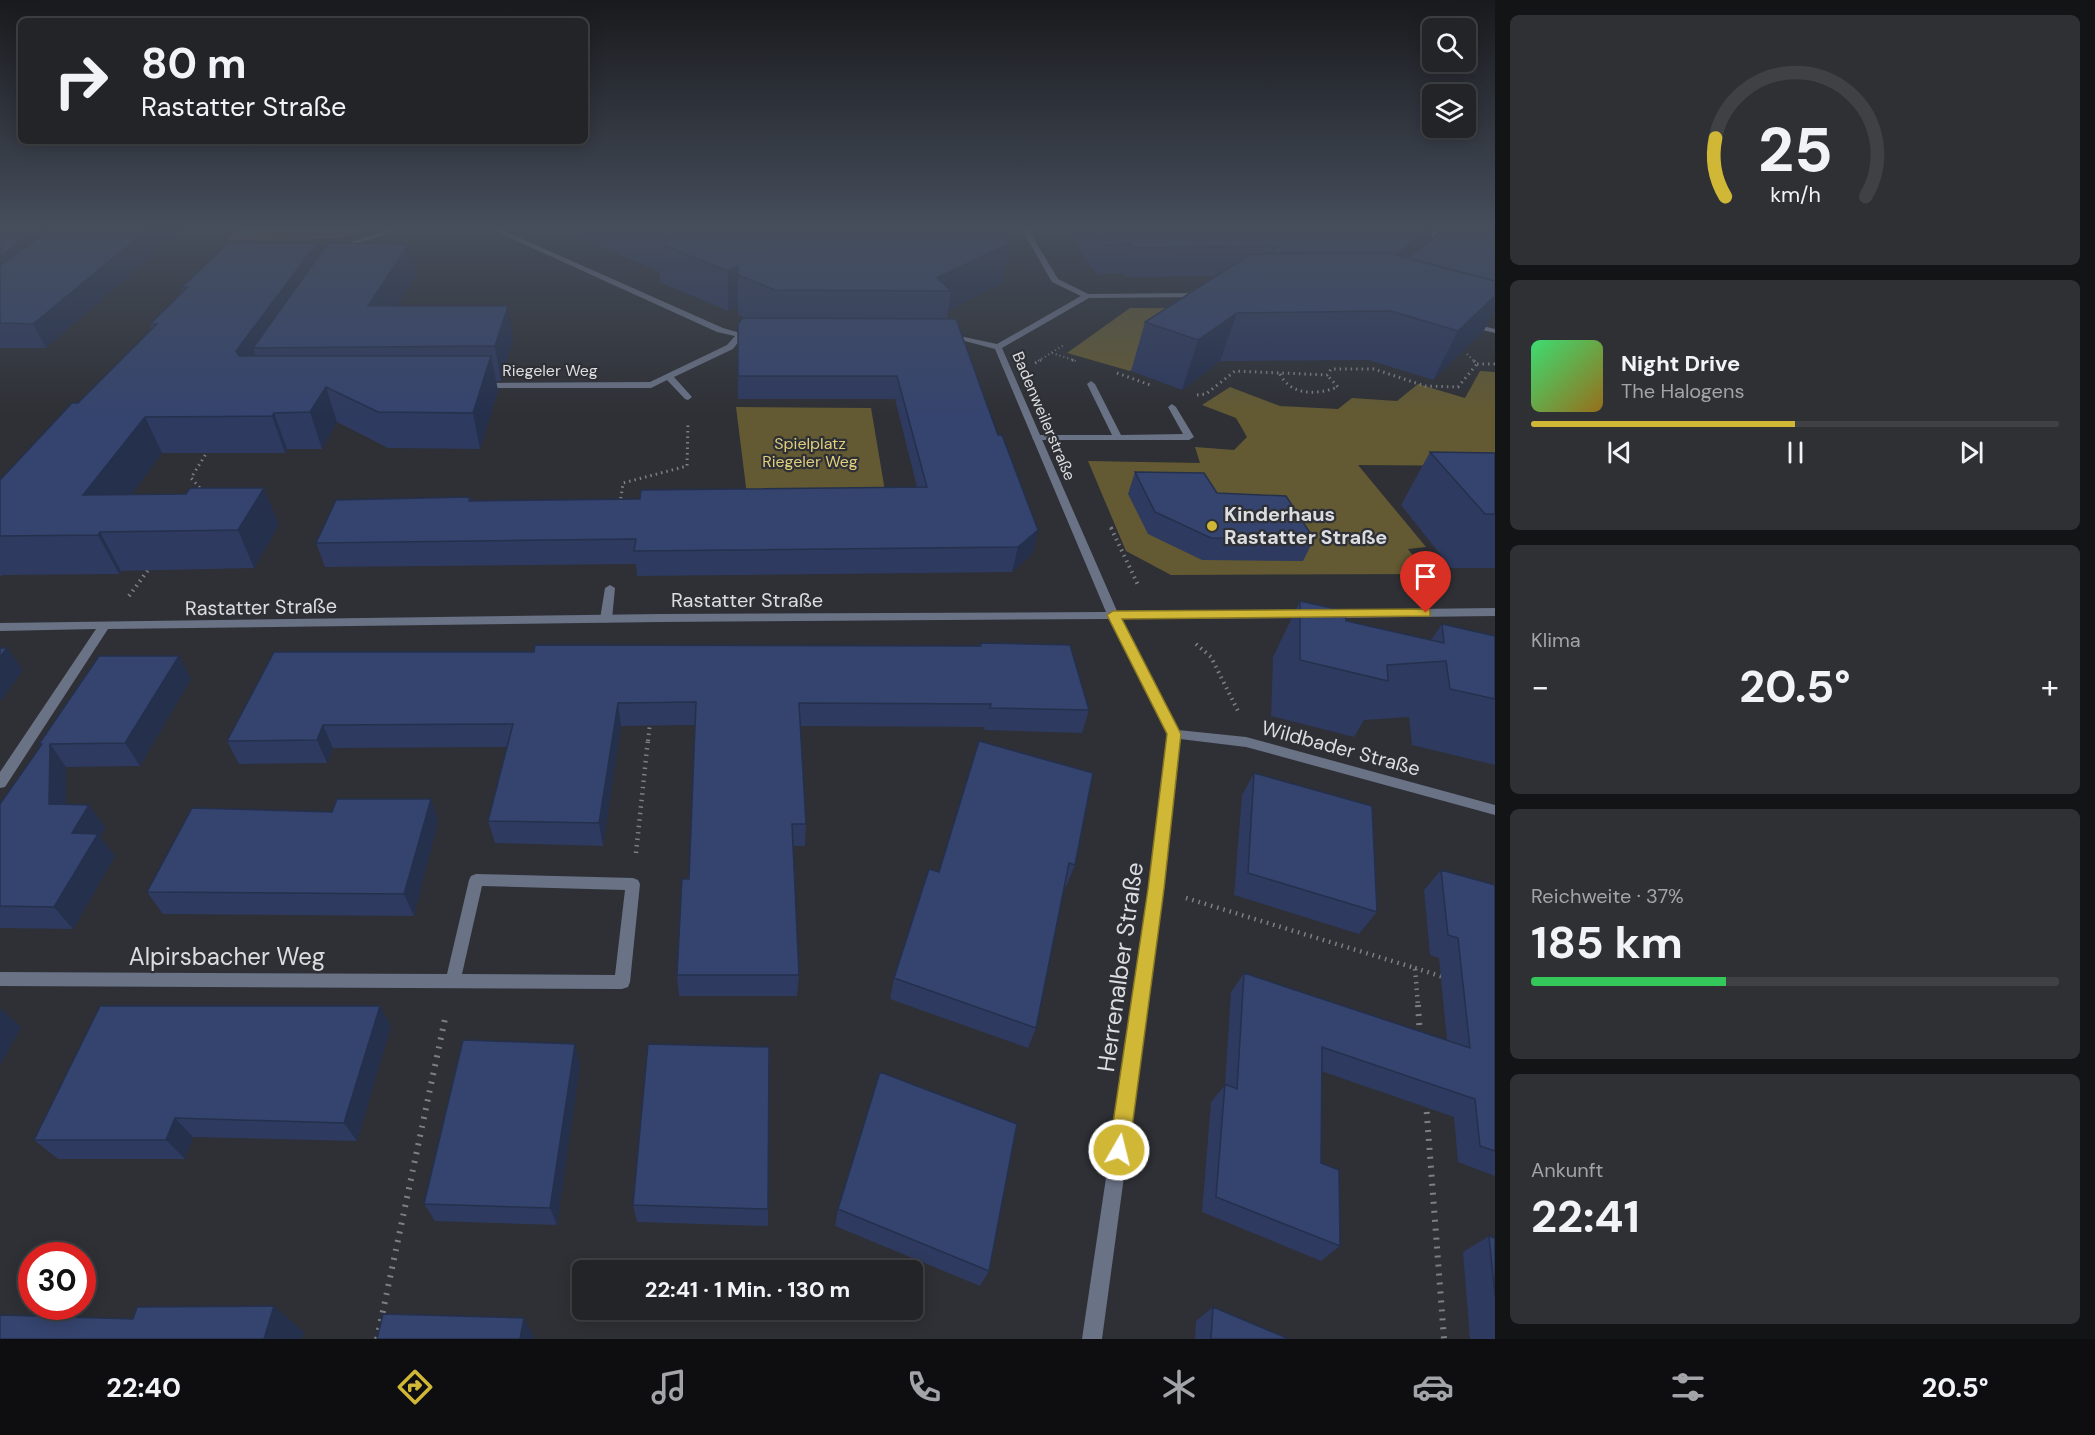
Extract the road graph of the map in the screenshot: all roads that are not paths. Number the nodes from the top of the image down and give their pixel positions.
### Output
1 (627, 288) edge
2 (1072, 288) edge
3 (1215, 295) edge
4 (1087, 296) junction
5 (1456, 321) edge
6 (1492, 331) edge
7 (740, 335) junction
8 (944, 336) edge
9 (759, 337) edge
10 (998, 347) junction
11 (669, 377) junction
12 (1091, 384) dead end
13 (476, 386) edge
14 (688, 397) road end
15 (1172, 406) dead end
16 (1037, 438) junction
17 (1118, 438) junction
18 (610, 588) dead end
19 (1495, 612) edge
20 (1113, 615) junction
21 (606, 619) junction
22 (0, 627) edge
23 (104, 627) junction
24 (1174, 734) junction
25 (0, 783) edge
26 (1495, 810) edge
27 (0, 979) edge
28 (453, 980) junction
29 (1092, 1339) edge

1 - 7 street
2 - 4 street
3 - 4 street
4 - 10 street, Badenweilerstraße
5 - 6 street
7 - 9 street
7 - 11 street, Riegeler Weg
8 - 10 street
10 - 16 street, Badenweilerstraße
11 - 13 street, Riegeler Weg
11 - 14 street
12 - 17 street
15 - 17 street
16 - 17 street
16 - 20 street, Badenweilerstraße
18 - 21 street
19 - 20 street, Rastatter Straße
20 - 21 street, Rastatter Straße
20 - 24 street
21 - 23 street, Rastatter Straße
22 - 23 street, Rastatter Straße
23 - 25 street
24 - 26 street, Wildbader Straße
24 - 29 street, Herrenalber Straße
27 - 28 street, Alpirsbacher Weg
28 - 28 street, Alpirsbacher Weg

